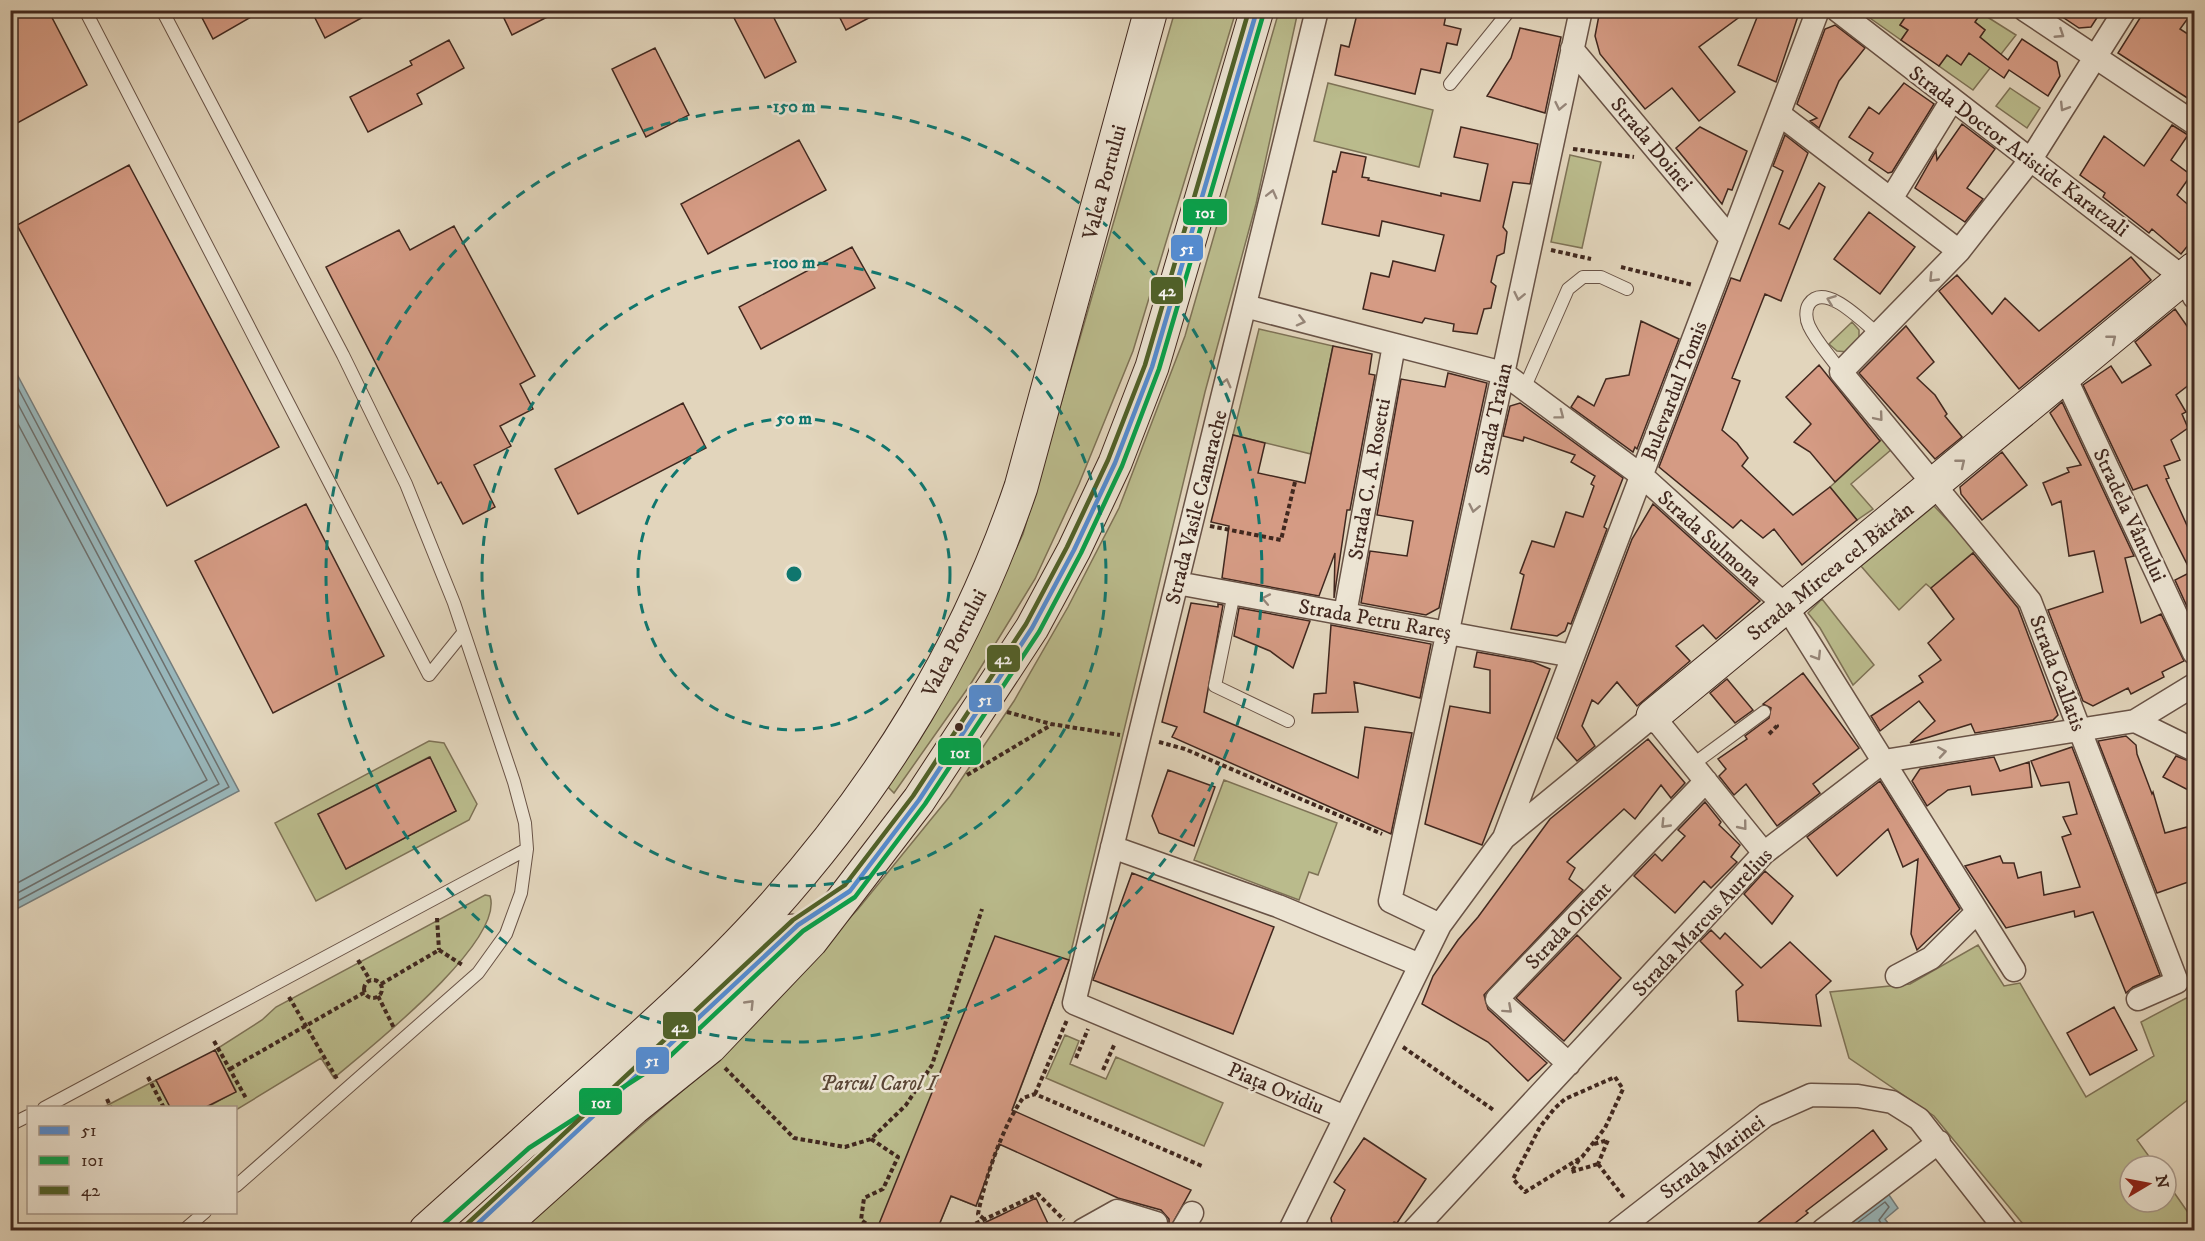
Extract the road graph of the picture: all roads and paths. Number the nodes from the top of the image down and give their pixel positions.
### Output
1 (85, 10) edge
2 (162, 10) edge
3 (1151, 10) edge
4 (1257, 10) edge
5 (1317, 10) edge
6 (1510, 10) edge
7 (1581, 10) edge
8 (1818, 10) edge
9 (1836, 10) edge
10 (2025, 10) edge
11 (2125, 10) edge
12 (1572, 49) junction
13 (2096, 57) junction
14 (1450, 84) dead end
15 (1953, 100) junction
16 (1779, 114) junction
17 (2194, 123) edge
18 (1568, 148) dead end
19 (2031, 159) junction
20 (1667, 162) junction
21 (1891, 199) junction
22 (1731, 239) junction
23 (1959, 251) junction
24 (2191, 282) edge
25 (1627, 289) dead end
26 (1245, 306) junction
27 (1878, 334) junction
28 (1394, 345) junction
29 (1841, 372) junction
30 (1503, 373) junction
31 (2065, 377) junction
32 (1524, 389) junction
33 (1642, 476) junction
34 (1295, 482) dead end
35 (1935, 484) junction
36 (1212, 527) dead end
37 (1177, 583) junction
38 (1234, 593) junction
39 (1786, 606) junction
40 (1345, 614) junction
41 (463, 633) junction
42 (1447, 633) junction
43 (2194, 653) edge
44 (1573, 656) junction
45 (2194, 685) edge
46 (1006, 712) dead end
47 (1764, 712) dead end
48 (1653, 716) junction
49 (1288, 721) dead end
50 (2135, 721) junction
51 (1051, 724) junction
52 (1776, 726) dead end
53 (2080, 730) junction
54 (1769, 734) dead end
55 (1139, 738) junction
56 (1166, 743) dead end
57 (2194, 750) edge
58 (1884, 761) junction
59 (1699, 773) junction
60 (963, 778) dead end
61 (1504, 838) junction
62 (1403, 840) junction
63 (1112, 847) junction
64 (526, 849) junction
65 (1764, 853) junction
66 (850, 891) junction
67 (982, 909) dead end
68 (1977, 912) junction
69 (436, 918) dead end
70 (1440, 925) junction
71 (439, 950) junction
72 (358, 960) dead end
73 (1420, 965) junction
74 (464, 966) dead end
75 (2014, 970) dead end
76 (1897, 976) dead end
77 (370, 980) junction
78 (381, 984) junction
79 (365, 993) junction
80 (378, 996) junction
81 (289, 997) dead end
82 (2138, 999) dead end
83 (1074, 1003) junction
84 (673, 1007) junction
85 (306, 1026) junction
86 (396, 1030) dead end
87 (1386, 1035) junction
88 (214, 1041) dead end
89 (1084, 1041) dead end
90 (1111, 1052) dead end
91 (662, 1053) junction
92 (1076, 1058) dead end
93 (1569, 1064) junction
94 (723, 1066) dead end
95 (230, 1069) junction
96 (1103, 1070) dead end
97 (148, 1077) dead end
98 (338, 1081) dead end
99 (1035, 1094) junction
100 (107, 1099) dead end
101 (1565, 1099) dead end
102 (247, 1100) dead end
103 (46, 1106) edge
104 (110, 1106) edge
105 (163, 1106) edge
106 (634, 1108) junction
107 (27, 1116) edge
108 (1345, 1117) junction
109 (1513, 1123) junction
110 (10, 1125) edge
111 (1540, 1127) dead end
112 (871, 1138) junction
113 (524, 1142) junction
114 (1939, 1142) junction
115 (1594, 1144) junction
116 (1582, 1157) junction
117 (1598, 1164) junction
118 (1202, 1166) dead end
119 (237, 1185) edge
120 (203, 1214) edge
121 (1637, 1215) junction
122 (984, 1219) junction
123 (1156, 1223) dead end
124 (1075, 1227) edge
125 (1294, 1227) edge
126 (184, 1230) edge
127 (426, 1230) edge
128 (471, 1230) edge
129 (498, 1230) edge
130 (875, 1230) edge
131 (962, 1230) edge
132 (1414, 1230) edge
133 (1618, 1230) edge
134 (1823, 1230) edge
135 (2006, 1230) edge

1 - 41 lane
2 - 41 lane
3 - 84 street, Valea Portului
4 - 66 street
26 -> 5 street, Strada Vasile Canarache
6 - 14 lane
7 - 12 street, Strada Traian
8 - 16 street, Bulevardul Tomis
9 - 15 street, Strada Doctor Aristide Karatzali
10 -> 13 street
11 - 13 street
12 - 20 street, Strada Doinei
12 -> 30 street, Strada Traian
13 - 17 street
13 -> 19 street
15 - 19 street, Strada Doctor Aristide Karatzali
15 - 21 street
16 - 21 street
16 - 22 street, Bulevardul Tomis
18 - 20 path
19 - 23 street
19 - 24 street, Strada Doctor Aristide Karatzali
20 - 22 street, Strada Doinei
21 - 23 street
22 - 33 street, Bulevardul Tomis
23 -> 27 street
31 -> 24 street, Strada Mircea cel Bătrân
25 - 32 lane
26 -> 28 street, Strada Sulmona
37 -> 26 street, Strada Vasile Canarache
27 - 29 street
27 -> 29 lane
28 - 30 street, Strada Sulmona
28 - 40 street, Strada C. A. Rosetti
29 -> 35 street, Strada Callatis
30 - 32 street, Strada Sulmona
30 -> 42 street, Strada Traian
35 -> 31 street, Strada Mircea cel Bătrân
31 - 43 street, Stradela Vântului
32 -> 33 street, Strada Sulmona
33 - 39 street, Strada Sulmona
33 - 44 street, Bulevardul Tomis
34 - 36 path
35 - 39 street, Strada Mircea cel Bătrân
35 - 53 street, Strada Callatis
37 - 38 street, Strada Petru Rareș
37 - 55 street, Strada Vasile Canarache
40 -> 38 street, Strada Petru Rareș
38 - 49 lane
39 - 48 street, Strada Mircea cel Bătrân
39 -> 58 street, Strada Sulmona
40 - 42 street, Strada Petru Rareș
41 - 64 lane
42 - 44 street, Strada Petru Rareș
42 - 62 street, Strada Traian
44 - 61 street, Bulevardul Tomis
45 - 50 street, Strada Marcus Aurelius
46 - 51 path
47 - 59 lane
48 - 59 street
48 - 61 street, Strada Mircea cel Bătrân
50 - 53 street, Strada Marcus Aurelius
50 - 57 street
51 - 55 path
51 - 60 path
52 - 54 path
58 -> 53 street, Strada Marcus Aurelius
53 - 82 street, Strada Callatis
55 - 63 street, Strada Vasile Canarache
56 - 62 path
58 - 65 street, Strada Marcus Aurelius
58 - 68 street, Strada Sulmona
59 -> 65 street
59 -> 93 street, Strada Orient
61 - 70 street, Strada Mircea cel Bătrân
62 - 70 street, Strada Traian
63 - 73 street
63 - 83 street, Strada Vasile Canarache
64 - 103 lane
64 - 119 lane
65 - 93 street, Strada Marcus Aurelius
66 - 91 street
106 -> 66 street
67 - 112 path
68 - 75 street, Strada Sulmona
68 - 76 street
69 - 71 path
70 - 73 street, Strada Mircea cel Bătrân
71 - 74 path
71 - 78 path
72 - 77 path
73 - 87 street, Strada Mircea cel Bătrân
77 - 78 path
77 - 79 path
78 - 80 path
79 - 80 path
79 - 85 path
80 - 86 path
81 - 85 path
83 - 99 path
83 - 108 street, Piața Ovidiu
84 - 91 street
84 - 113 street, Valea Portului
85 - 95 path
85 - 98 path
87 - 108 street, Strada Mircea cel Bătrân
87 - 109 path
88 - 95 path
89 - 92 path
90 - 96 path
91 - 106 street
91 - 113 street
91 - 128 lane
93 - 109 street, Strada Marcus Aurelius
94 - 112 path
95 - 102 path
97 - 105 path
99 - 118 path
99 - 122 path
100 - 104 path
101 - 115 path
106 - 129 street
107 - 110 lane
108 - 125 street, Strada Mircea cel Bătrân
109 - 132 street, Strada Marcus Aurelius
111 - 116 path
112 - 130 path
113 - 127 street
114 - 121 street, Strada Marinei
114 - 134 street
114 - 135 street, Strada Marinei
115 - 116 path
115 - 117 path
116 - 117 path
117 - 121 path
120 - 126 lane
121 - 133 street, Strada Marinei
122 - 124 path
122 - 131 path
123 - 124 street

